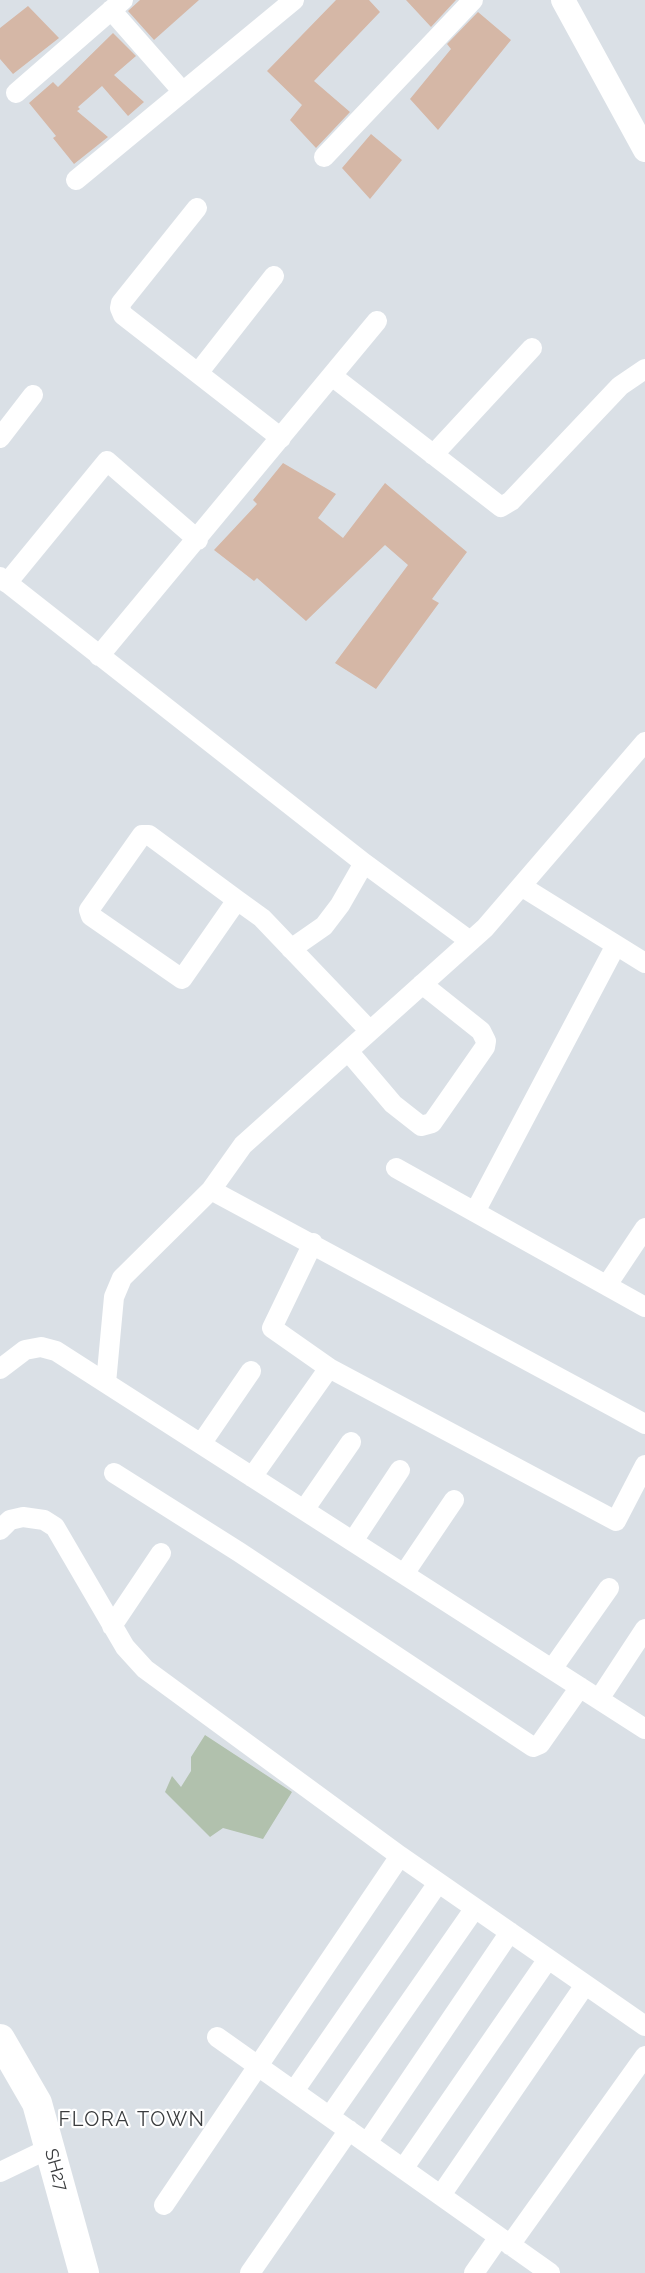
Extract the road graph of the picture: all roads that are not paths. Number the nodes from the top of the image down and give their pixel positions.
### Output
1 (294, 0) edge
2 (473, 0) edge
3 (563, 0) edge
4 (117, 5) edge
5 (183, 92) junction
6 (16, 93) dead end
7 (645, 150) edge
8 (324, 157) dead end
9 (76, 180) dead end
10 (197, 208) dead end
11 (274, 276) dead end
12 (377, 321) dead end
13 (532, 348) dead end
14 (645, 369) edge
15 (198, 373) junction
16 (332, 376) junction
17 (33, 395) dead end
18 (0, 438) edge
19 (281, 438) junction
20 (433, 455) junction
21 (198, 540) junction
22 (3, 580) edge
23 (99, 656) junction
24 (645, 742) edge
25 (364, 863) junction
26 (521, 886) junction
27 (237, 900) junction
28 (470, 941) junction
29 (616, 945) junction
30 (291, 949) junction
31 (645, 963) edge
32 (422, 984) junction
33 (370, 1031) junction
34 (348, 1051) junction
35 (396, 1168) dead end
36 (211, 1190) junction
37 (476, 1210) junction
38 (645, 1228) edge
39 (313, 1243) junction
40 (607, 1285) junction
41 (645, 1307) edge
42 (329, 1368) junction
43 (0, 1369) edge
44 (251, 1371) dead end
45 (106, 1383) junction
46 (645, 1424) edge
47 (351, 1442) dead end
48 (201, 1444) junction
49 (645, 1465) edge
50 (400, 1470) dead end
51 (114, 1473) dead end
52 (252, 1477) junction
53 (454, 1500) dead end
54 (304, 1510) junction
55 (0, 1530) edge
56 (353, 1541) junction
57 (161, 1553) dead end
58 (404, 1574) junction
59 (609, 1588) dead end
60 (112, 1626) junction
61 (645, 1629) edge
62 (552, 1669) junction
63 (580, 1687) junction
64 (599, 1699) junction
65 (645, 1729) edge
66 (400, 1856) junction
67 (438, 1882) junction
68 (475, 1908) junction
69 (510, 1932) junction
70 (548, 1959) junction
71 (585, 1985) junction
72 (645, 2026) edge
73 (217, 2037) dead end
74 (0, 2038) edge
75 (645, 2056) edge
76 (259, 2066) junction
77 (294, 2091) junction
78 (330, 2116) junction
79 (349, 2130) junction
80 (366, 2143) junction
81 (50, 2148) junction
82 (403, 2169) junction
83 (0, 2172) edge
84 (441, 2195) junction
85 (164, 2205) dead end
86 (504, 2241) junction
87 (84, 2273) edge
88 (250, 2273) edge
89 (474, 2273) edge
90 (550, 2273) edge

1 - 5 street
2 - 8 street
3 - 7 street
4 - 5 street
4 - 6 street
5 - 9 street
10 - 15 street
11 - 15 street
12 - 16 street
13 - 20 street
14 - 20 street
15 - 19 street
16 - 19 street
16 - 20 street
17 - 18 street
19 - 21 street
21 - 22 street
21 - 23 street
22 - 23 street
23 - 25 street
24 - 26 street
25 - 28 street
25 - 30 street
26 - 28 street
26 - 29 street
27 - 27 street
27 - 30 street
28 - 32 street
29 - 31 street
29 - 37 street
30 - 33 street
32 - 33 street
32 - 34 street
33 - 34 street
34 - 36 street
35 - 37 street
36 - 39 street
36 - 45 street
37 - 40 street
38 - 40 street
39 - 42 street
39 - 46 street
40 - 41 street
42 - 49 street
42 - 52 street
43 - 45 street
44 - 48 street
45 - 48 street
47 - 54 street
48 - 52 street
50 - 56 street
51 - 63 street
52 - 54 street
53 - 58 street
54 - 56 street
55 - 60 street
56 - 58 street
57 - 60 street
58 - 62 street
59 - 62 street
60 - 66 street
61 - 64 street
62 - 63 street
63 - 64 street
64 - 65 street
66 - 67 street
66 - 76 street
67 - 68 street
67 - 77 street
68 - 69 street
68 - 78 street
69 - 70 street
69 - 80 street
70 - 71 street
70 - 82 street
71 - 72 street
71 - 84 street
73 - 76 street
74 - 81 main road, SH27 / SH27
75 - 86 street
76 - 77 street
76 - 85 street
77 - 78 street
78 - 79 street
79 - 80 street
79 - 88 street
80 - 82 street
81 - 83 street
81 - 87 main road, SH27 / SH27
82 - 84 street
84 - 86 street
86 - 89 street
86 - 90 street

